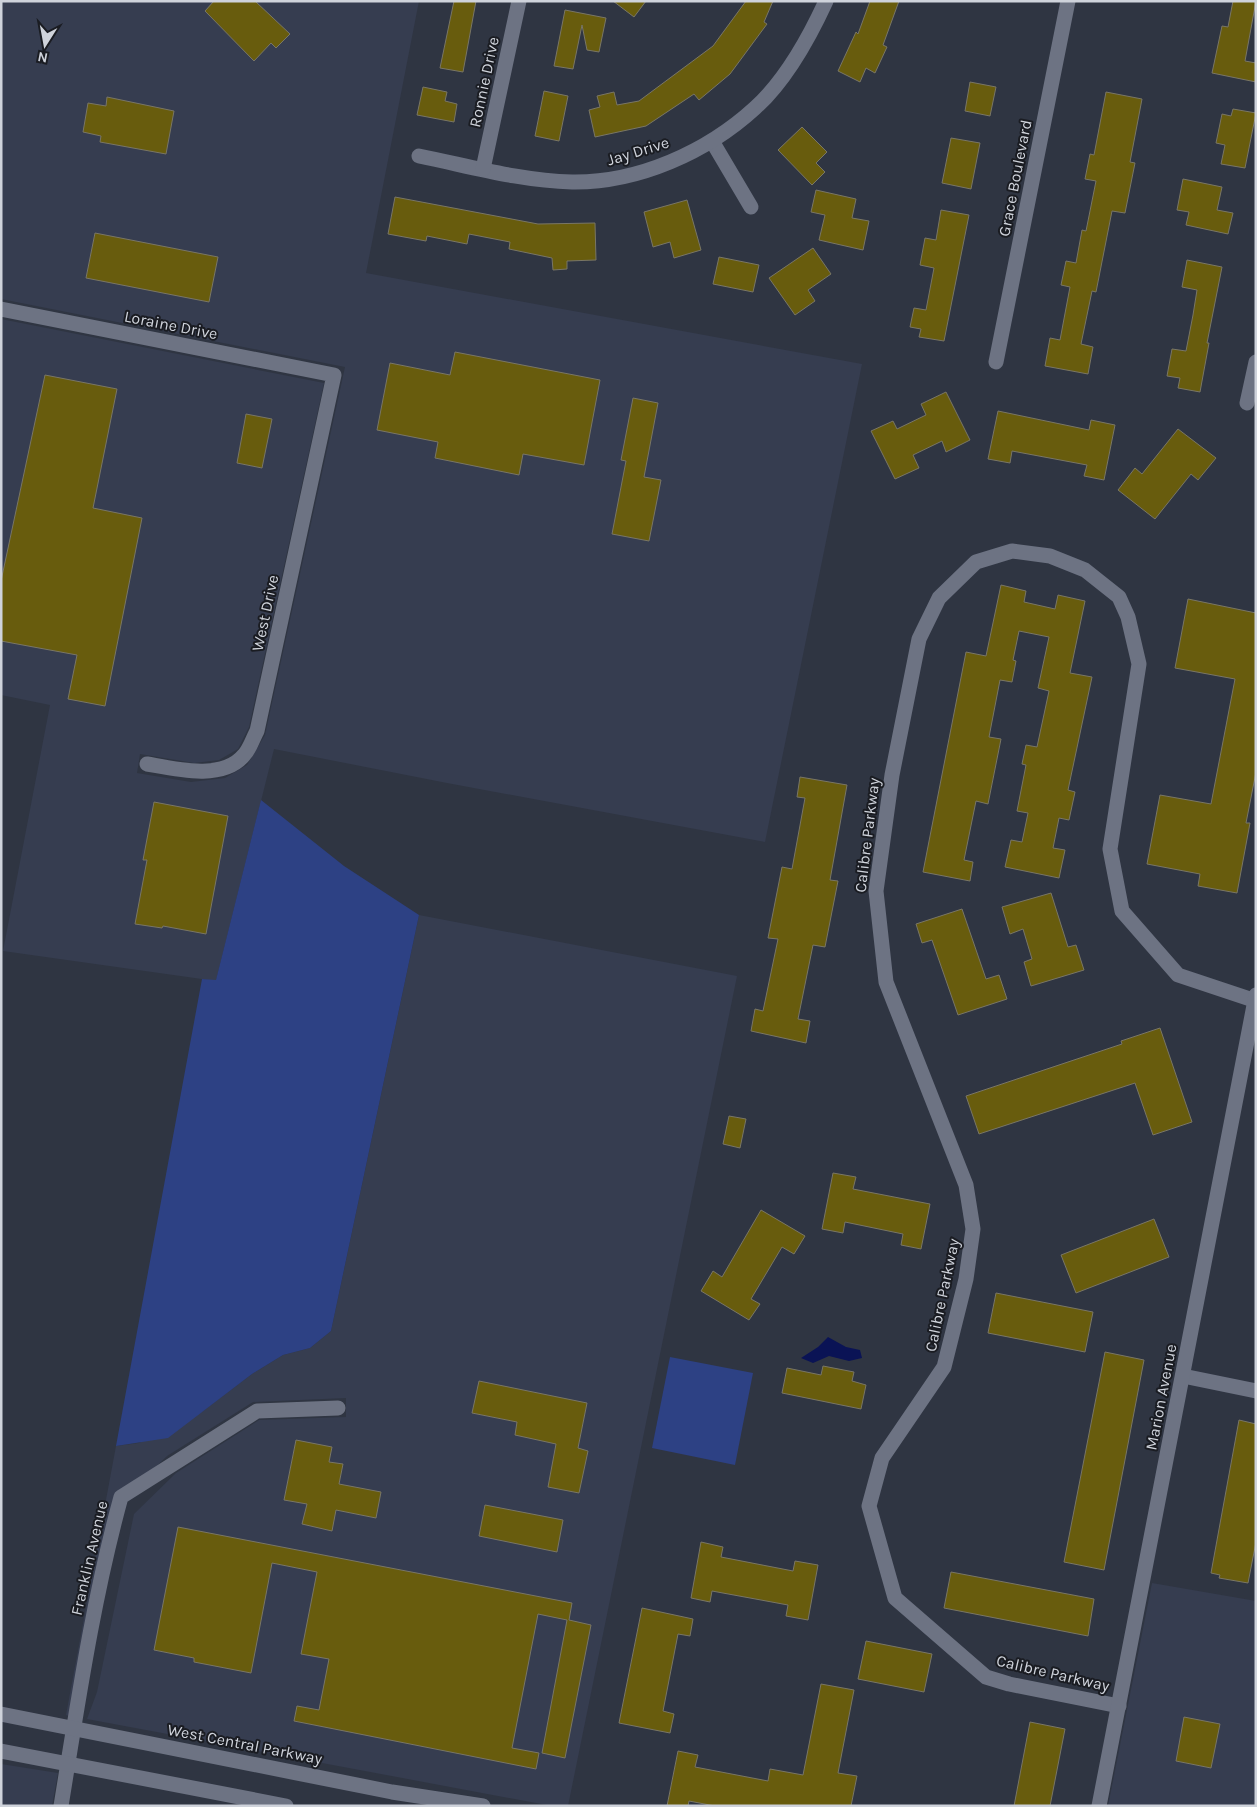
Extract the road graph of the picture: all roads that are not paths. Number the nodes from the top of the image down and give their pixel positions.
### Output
1 (519, 1) edge
2 (826, 1) edge
3 (1068, 1) edge
4 (712, 141) junction
5 (419, 156) dead end
6 (483, 169) junction
7 (751, 207) dead end
8 (1, 309) edge
9 (996, 362) dead end
10 (1256, 362) edge
11 (334, 375) joint
12 (1247, 404) dead end
13 (147, 764) dead end
14 (1255, 999) edge
15 (1183, 1376) junction
16 (1256, 1391) edge
17 (338, 1408) dead end
18 (1119, 1706) junction
19 (1, 1714) edge
20 (74, 1728) junction
21 (1, 1751) edge
22 (68, 1764) junction
23 (61, 1806) edge
24 (286, 1806) edge
25 (483, 1806) edge
26 (1099, 1806) edge

1 - 6 street, Ronnie Drive
2 - 4 street, Jay Drive
3 - 9 street, Grace Boulevard
4 - 6 street, Jay Drive
4 - 7 street
5 - 6 street, Jay Drive
8 - 11 street, Loraine Drive
10 - 12 street
11 - 13 street, West Drive
14 - 15 street, Marion Avenue
14 - 18 street, Calibre Parkway
15 - 16 street
15 - 18 street, Marion Avenue
17 - 20 street, Franklin Avenue
18 - 26 street, Marion Avenue
19 - 20 street, West Central Parkway
20 - 22 street, Franklin Avenue
20 - 25 street, West Central Parkway
21 - 22 street
22 - 23 street, Franklin Avenue
22 - 24 street

